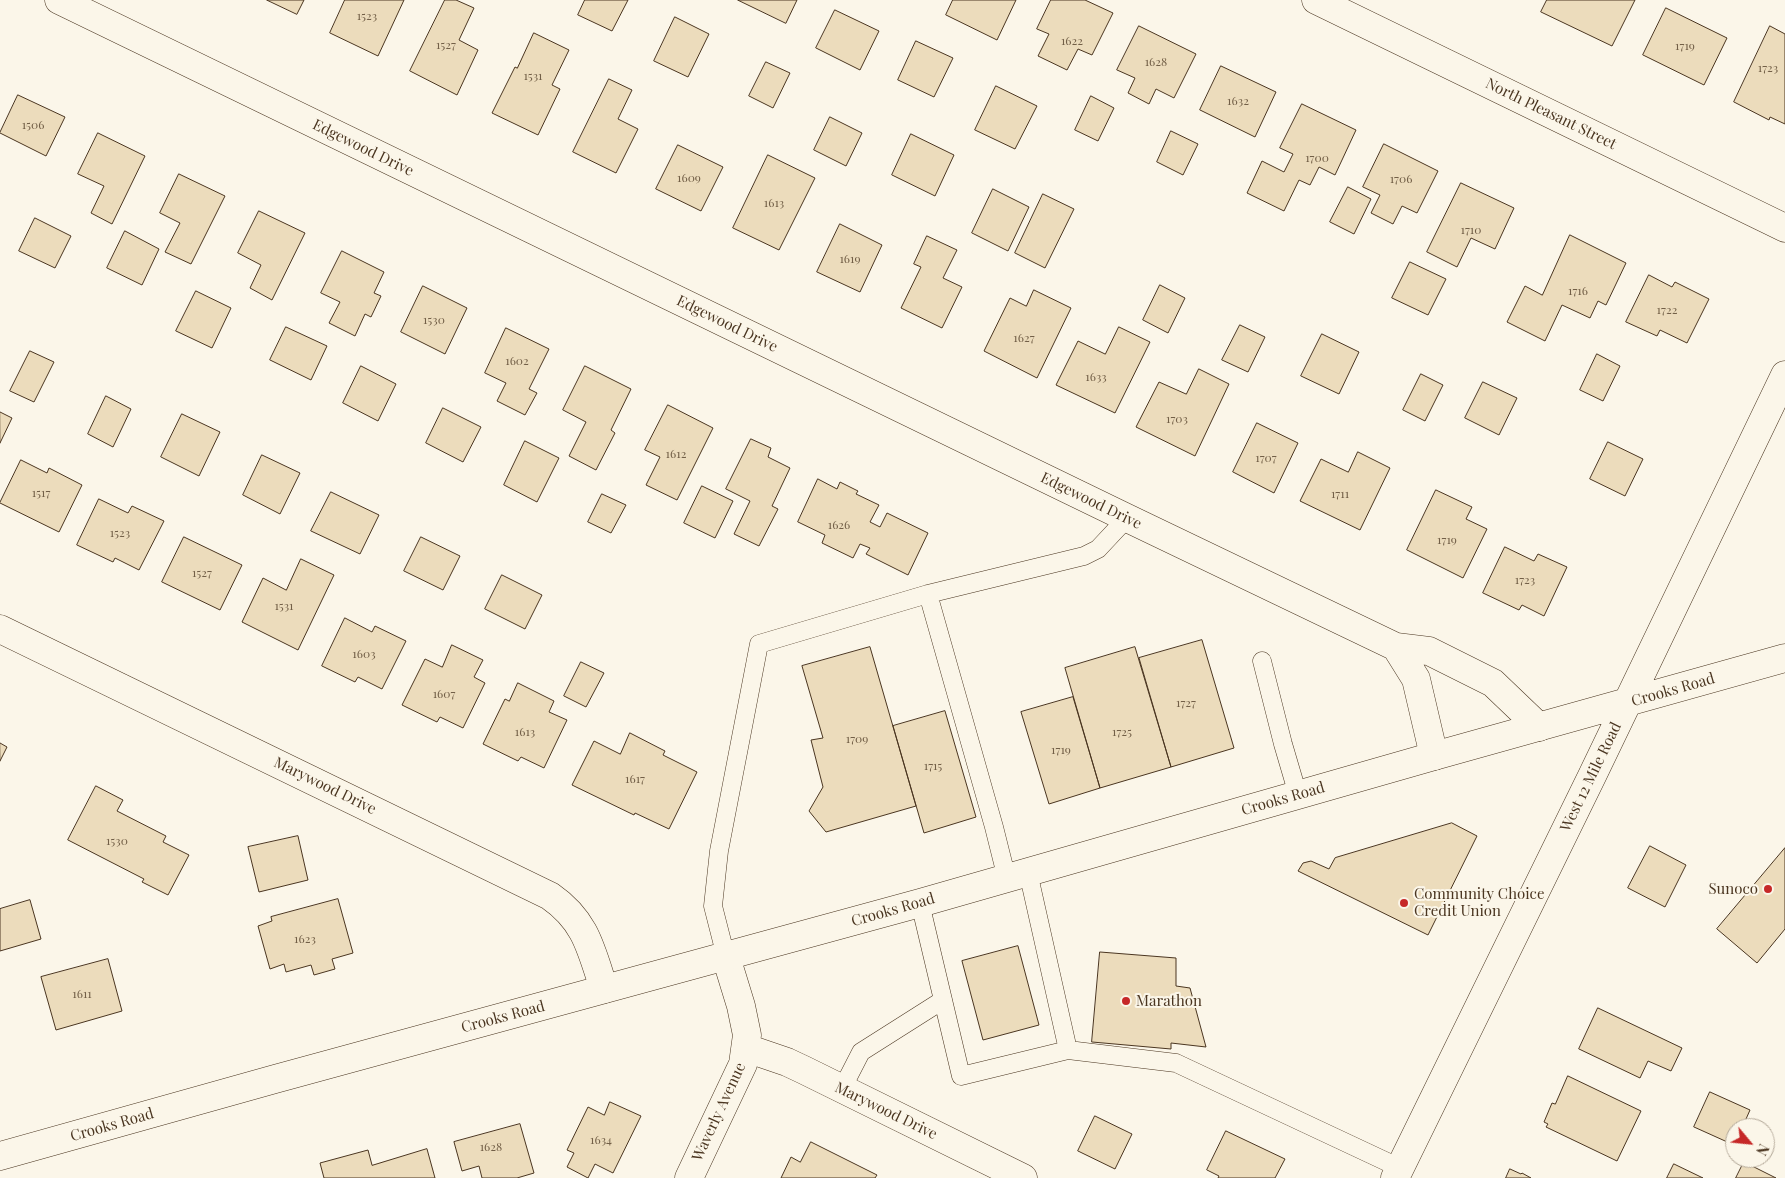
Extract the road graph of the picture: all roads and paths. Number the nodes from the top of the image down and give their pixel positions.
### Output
1 (59, 0) edge
2 (1316, 0) edge
3 (1785, 228) edge
4 (1785, 375) edge
5 (1126, 518) junction
6 (928, 594) junction
7 (0, 628) edge
8 (1396, 647) junction
9 (1785, 658) edge
10 (1262, 661) dead end
11 (1628, 702) junction
12 (1539, 727) junction
13 (1434, 756) junction
14 (1298, 795) junction
15 (1017, 875) junction
16 (920, 903) junction
17 (726, 957) junction
18 (604, 989) junction
19 (943, 1000) junction
20 (746, 1048) junction
21 (1068, 1050) junction
22 (842, 1089) junction
23 (0, 1156) edge
24 (1398, 1173) edge
25 (689, 1178) edge
26 (1023, 1178) edge

1 - 5 street, Edgewood Drive
2 - 3 street, North Pleasant Street
4 - 11 street, West 12 Mile Road
5 - 6 lane
5 - 8 street, Edgewood Drive
6 - 15 lane
6 - 17 lane
7 - 18 street, Marywood Drive
8 - 12 street, Edgewood Drive
8 - 13 street
9 - 11 street, Crooks Road
10 - 14 lane
11 - 12 street, Crooks Road
11 - 24 street, West 12 Mile Road
12 - 13 street, Crooks Road
13 - 14 street, Crooks Road
14 - 15 street, Crooks Road
15 - 16 street, Crooks Road
15 - 21 lane
16 - 17 street, Crooks Road
16 - 19 lane
17 - 18 street, Crooks Road
17 - 20 street, Waverly Avenue
18 - 23 street, Crooks Road
19 - 21 lane
19 - 22 lane
20 - 22 street, Marywood Drive
20 - 25 street, Waverly Avenue
21 - 24 lane
22 - 26 street, Marywood Drive

